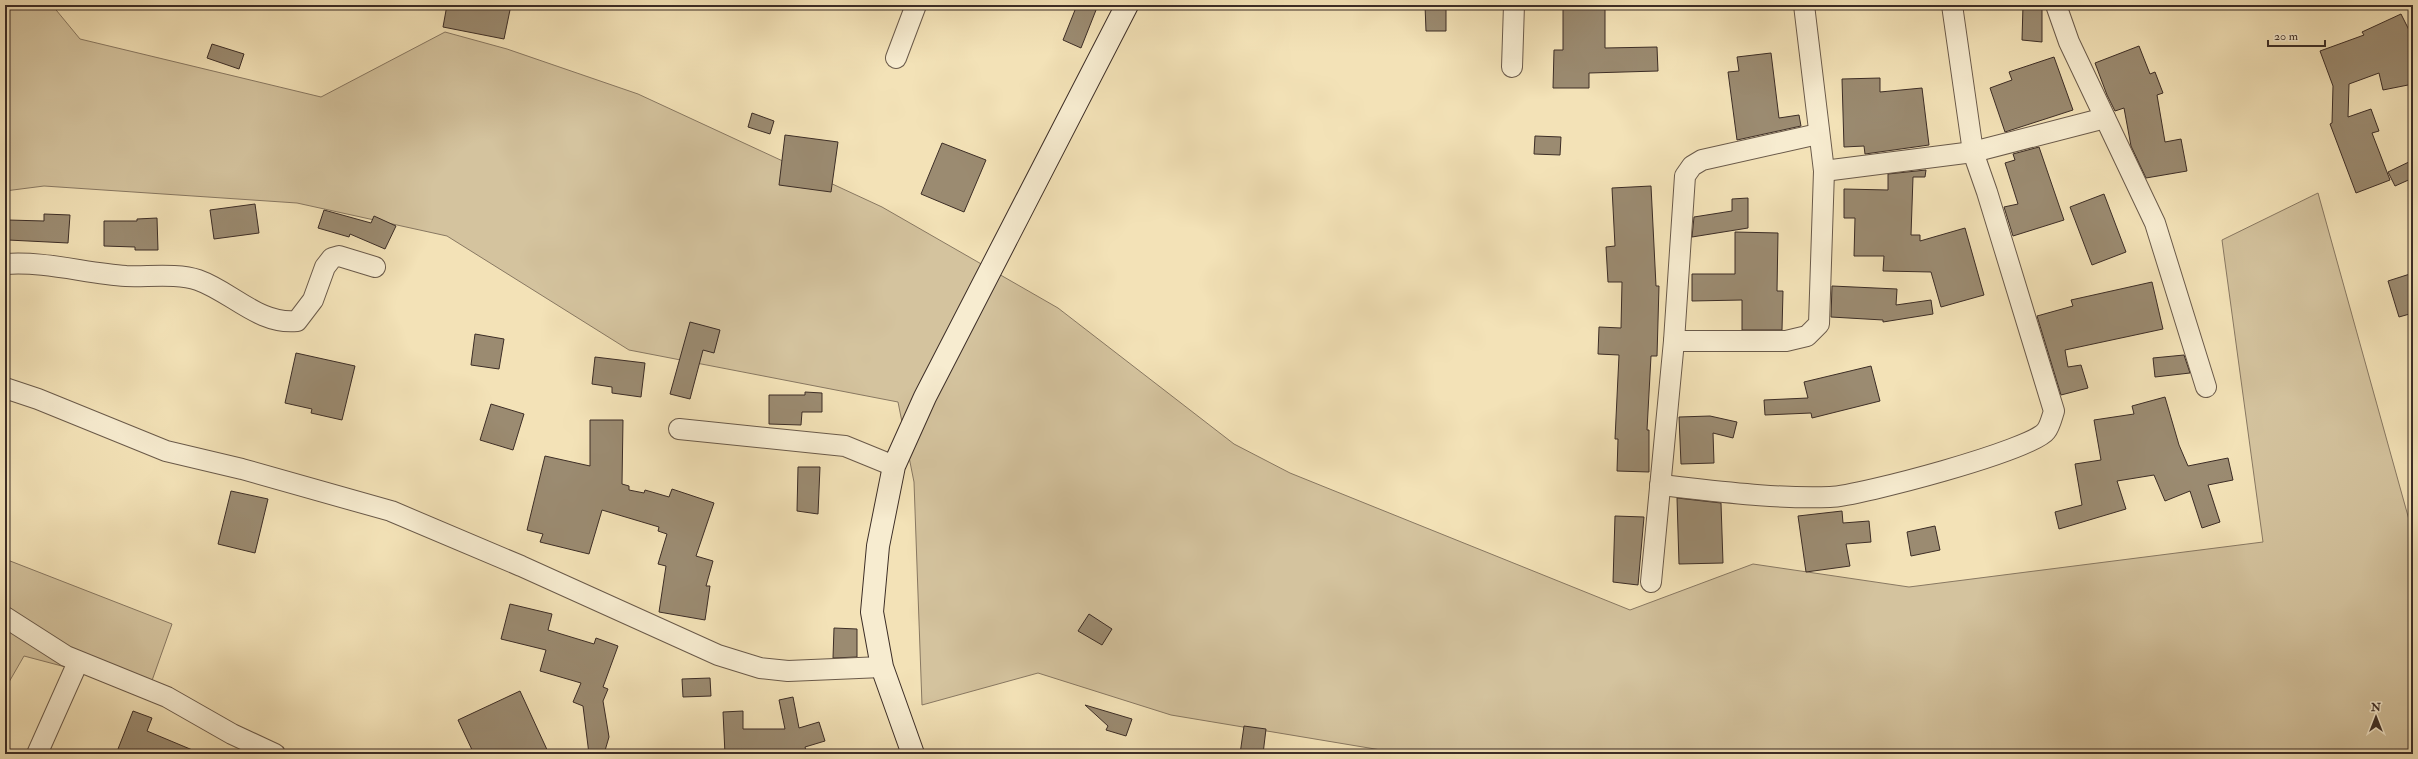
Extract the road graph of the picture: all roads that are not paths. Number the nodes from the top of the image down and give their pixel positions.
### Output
1 (916, 5) edge
2 (1127, 5) edge
3 (1514, 5) edge
4 (1804, 5) edge
5 (1952, 5) edge
6 (2056, 5) edge
7 (896, 58) dead end
8 (1512, 67) dead end
9 (2105, 118) junction
10 (1818, 134) junction
11 (1973, 152) junction
12 (1824, 171) junction
13 (5, 264) edge
14 (375, 267) dead end
15 (1674, 341) junction
16 (2206, 387) dead end
17 (5, 388) edge
18 (679, 429) dead end
19 (894, 466) junction
20 (1660, 485) junction
21 (1651, 582) dead end
22 (5, 617) edge
23 (78, 662) junction
24 (882, 667) junction
25 (37, 754) edge
26 (275, 754) edge
27 (913, 754) edge

1 - 7 street
2 - 19 street
3 - 8 street
4 - 10 street
5 - 11 street
6 - 9 street
9 - 11 street
9 - 16 street
10 - 12 street
10 - 15 street
11 - 12 street
11 - 20 street
12 - 15 street
13 - 14 street
15 - 20 street
17 - 24 street
18 - 19 street
19 - 24 street
20 - 21 street
22 - 23 street
23 - 25 street
23 - 26 street
24 - 27 street

